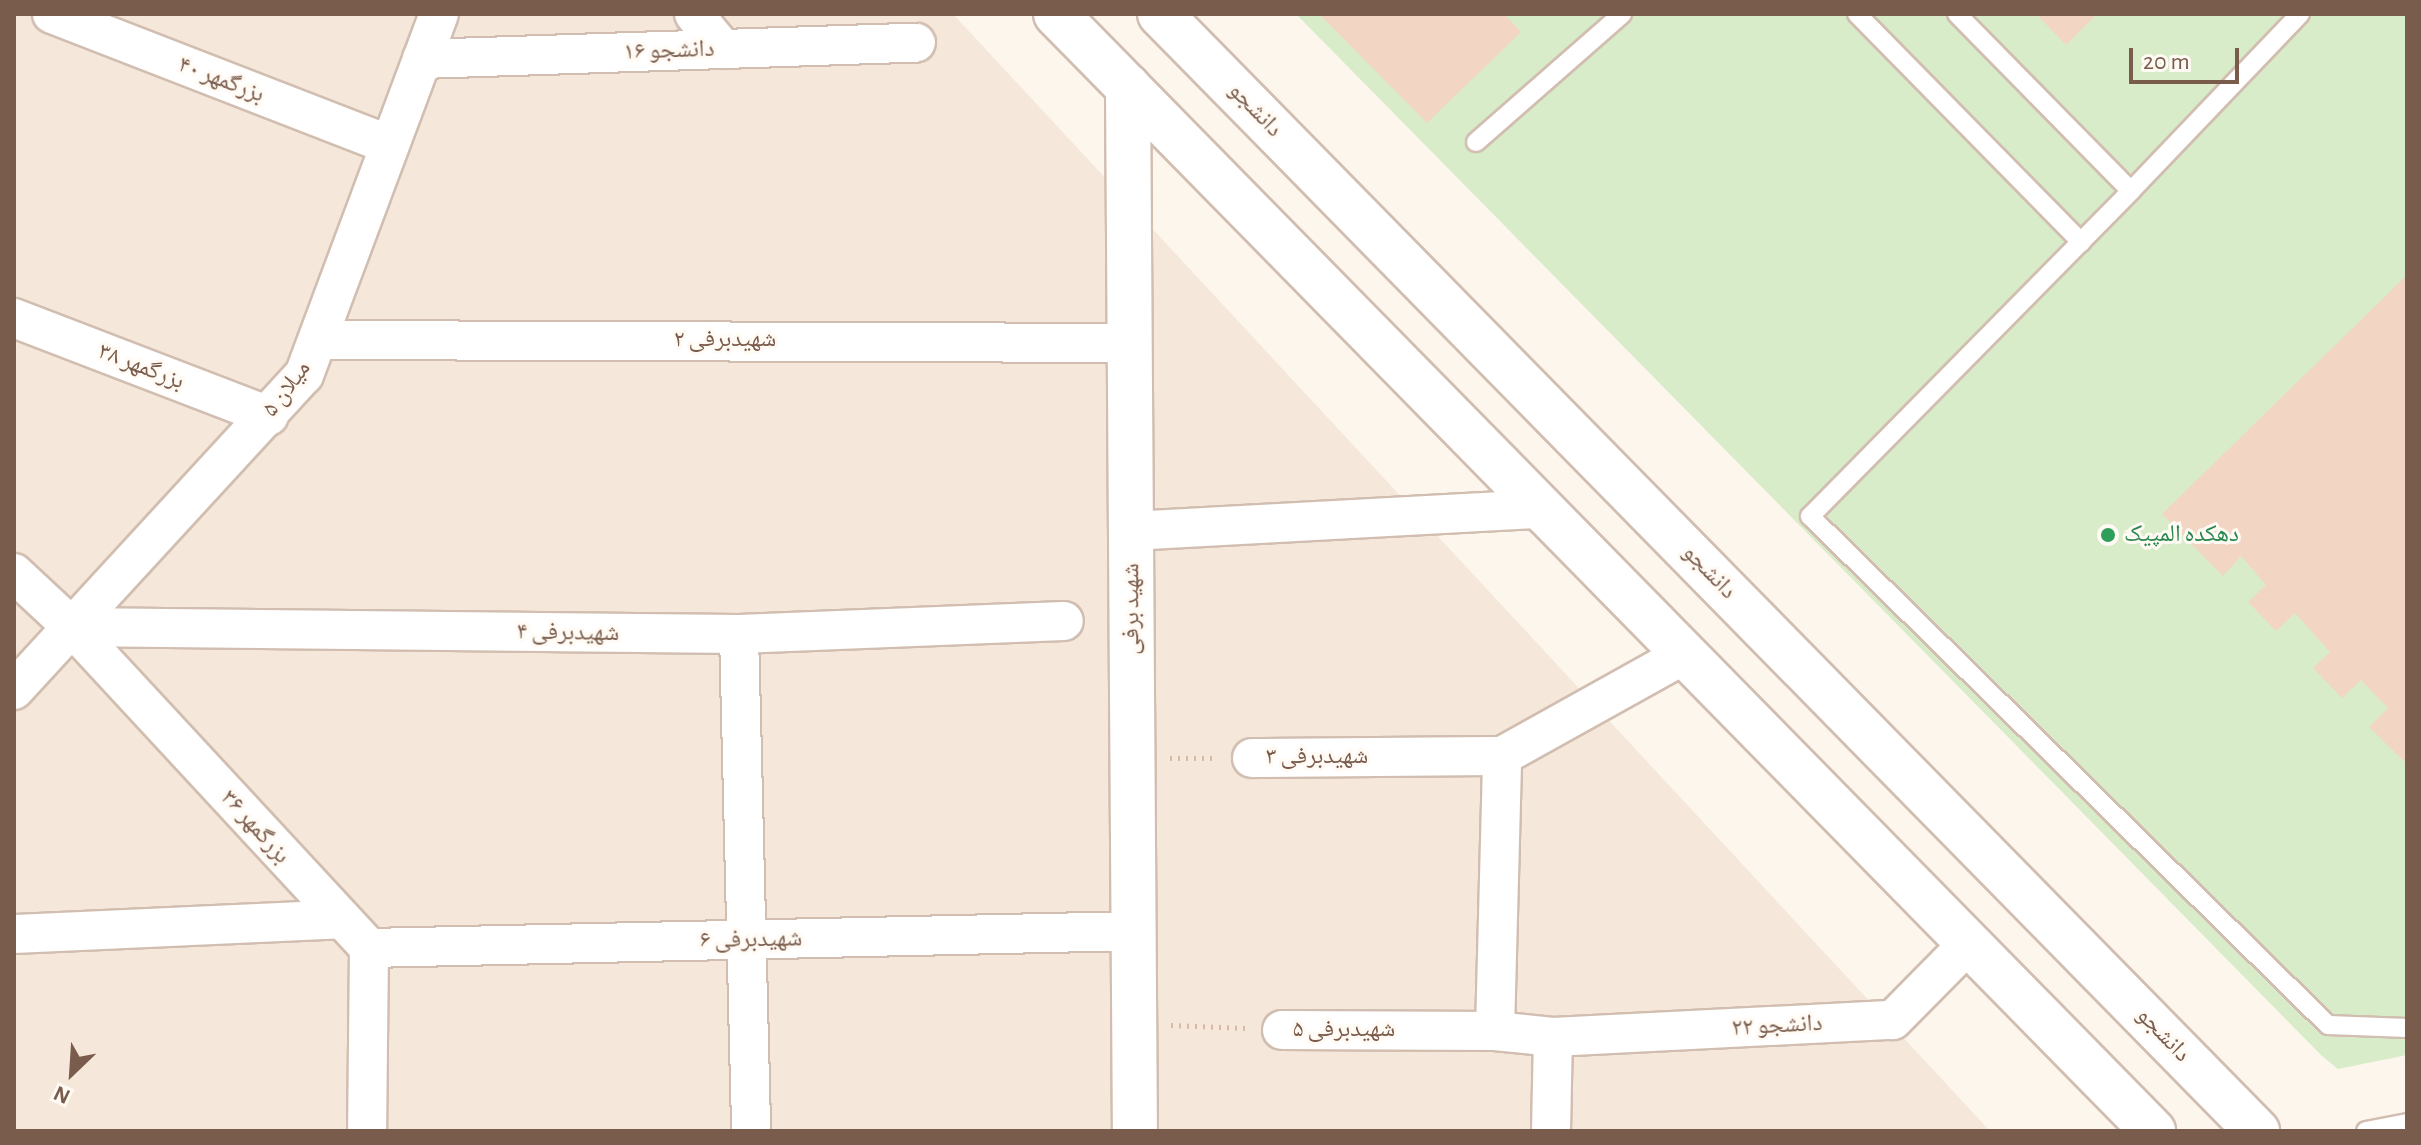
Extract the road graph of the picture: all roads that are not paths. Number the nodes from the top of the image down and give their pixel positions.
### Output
1 (52, 14) edge
2 (439, 14) edge
3 (694, 14) edge
4 (1056, 14) edge
5 (1160, 14) edge
6 (1622, 14) edge
7 (1857, 14) edge
8 (1957, 14) edge
9 (2300, 14) edge
10 (916, 43) dead end
11 (723, 49) junction
12 (422, 59) junction
13 (1128, 87) junction
14 (1476, 142) dead end
15 (390, 145) junction
16 (2131, 191) junction
17 (2081, 242) junction
18 (14, 318) edge
19 (319, 340) junction
20 (1130, 343) junction
21 (269, 416) junction
22 (1543, 509) junction
23 (1131, 531) junction
24 (14, 573) edge
25 (1064, 621) dead end
26 (72, 627) junction
27 (739, 634) junction
28 (1685, 654) junction
29 (14, 690) edge
30 (1502, 756) junction
31 (1252, 758) road end
32 (339, 919) junction
33 (1134, 931) junction
34 (14, 934) edge
35 (746, 940) junction
36 (1969, 943) junction
37 (369, 948) junction
38 (2407, 1028) edge
39 (1282, 1030) road end
40 (1495, 1031) junction
41 (1553, 1037) junction
42 (2407, 1123) edge
43 (367, 1131) edge
44 (751, 1131) edge
45 (1135, 1131) edge
46 (1551, 1131) edge
47 (2153, 1131) edge
48 (2257, 1131) edge
49 (2366, 1131) edge

1 - 15 street, بزرگمهر ۴۰
2 - 12 street, میلان ۵
3 - 11 street
4 - 13 main road
5 - 48 main road, دانشجو
6 - 14 lane
7 - 17 lane
8 - 16 lane
9 - 16 lane
10 - 11 street, دانشجو ۱۶
11 - 12 street, دانشجو ۱۶
12 - 15 street, میلان ۵
13 - 20 main road, شهید برفی
13 - 22 main road
15 - 19 street, میلان ۵
16 - 17 lane
17 - 38 lane
18 - 21 street, بزرگمهر ۳۸
19 - 20 street, شهیدبرفی ۲
19 - 21 street, میلان ۵
20 - 23 main road, شهید برفی
21 - 26 street, میلان ۵
22 - 23 street
22 - 28 main road
23 - 33 main road, شهید برفی
24 - 26 street, بزرگمهر ۳۶
25 - 27 street, شهیدبرفی ۴
26 - 27 street, شهیدبرفی ۴
26 - 29 street, میلان ۵
26 - 32 street, بزرگمهر ۳۶
27 - 35 street
28 - 30 street
28 - 36 main road
30 - 31 street, شهیدبرفی ۳
30 - 40 street
32 - 34 street
32 - 37 street, بزرگمهر ۳۶
33 - 35 street, شهیدبرفی ۶
33 - 45 main road, شهید برفی
35 - 37 street, شهیدبرفی ۶
35 - 44 street
36 - 41 street, دانشجو ۲۲
36 - 47 main road
37 - 43 street
39 - 40 street, شهیدبرفی ۵
40 - 41 street, شهیدبرفی ۵
41 - 46 street
42 - 49 lane

